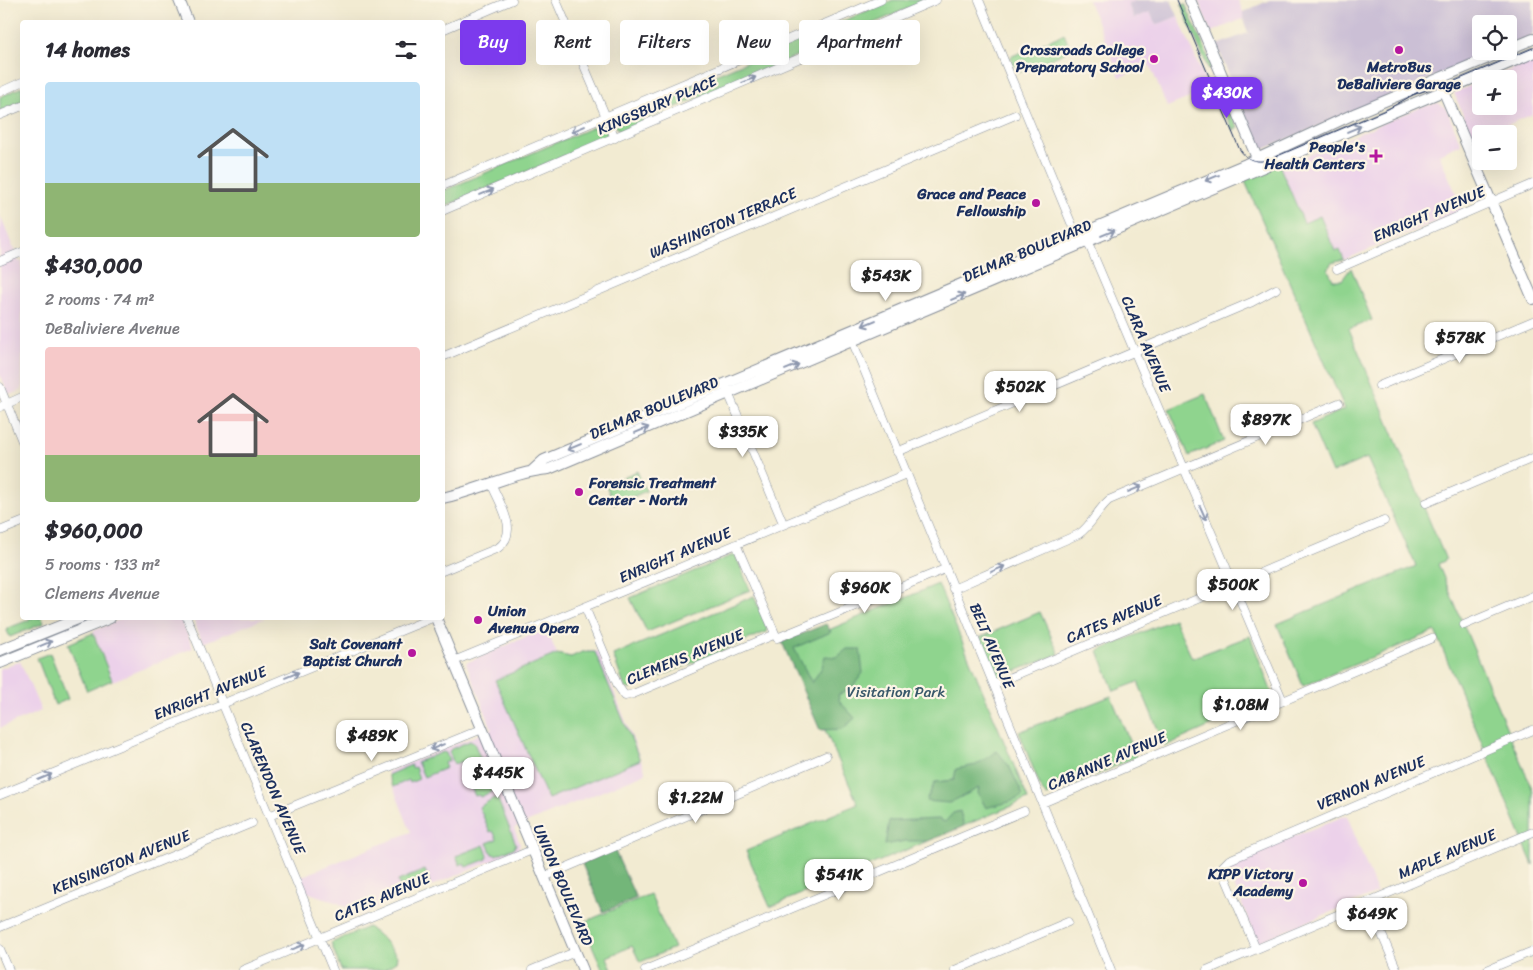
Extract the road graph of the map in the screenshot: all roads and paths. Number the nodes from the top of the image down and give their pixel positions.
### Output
1 (179, 0) edge
2 (512, 0) edge
3 (556, 0) edge
4 (881, 0) edge
5 (936, 0) edge
6 (979, 0) edge
7 (1190, 0) edge
8 (187, 20) edge
9 (445, 29) edge
10 (1533, 39) edge
11 (1517, 46) edge
12 (1533, 53) edge
13 (1484, 60) edge
14 (1439, 80) junction
15 (20, 83) edge
16 (1444, 91) junction
17 (0, 92) edge
18 (20, 107) edge
19 (0, 115) edge
20 (1015, 115) dead end
21 (606, 117) junction
22 (615, 138) junction
23 (1259, 164) junction
24 (1533, 184) edge
25 (445, 185) edge
26 (1492, 202) junction
27 (445, 210) edge
28 (1131, 217) junction
29 (1079, 234) junction
30 (1086, 242) junction
31 (20, 253) edge
32 (0, 261) edge
33 (1337, 269) dead end
34 (1276, 289) dead end
35 (1533, 299) edge
36 (1533, 321) edge
37 (848, 332) junction
38 (852, 342) junction
39 (1134, 352) junction
40 (445, 356) edge
41 (1379, 386) dead end
42 (0, 387) edge
43 (726, 388) junction
44 (20, 398) edge
45 (1339, 403) dead end
46 (3, 405) edge
47 (20, 438) edge
48 (897, 452) junction
49 (1533, 458) edge
50 (1184, 468) junction
51 (906, 474) junction
52 (492, 485) junction
53 (445, 497) edge
54 (1426, 503) dead end
55 (1384, 521) dead end
56 (20, 523) edge
57 (783, 524) junction
58 (0, 531) edge
59 (736, 544) junction
60 (445, 569) edge
61 (945, 570) junction
62 (1233, 585) junction
63 (953, 588) junction
64 (1533, 596) edge
65 (585, 607) junction
66 (75, 620) edge
67 (97, 620) edge
68 (188, 620) edge
69 (427, 620) edge
70 (437, 620) edge
71 (1464, 625) dead end
72 (774, 637) junction
73 (1432, 638) dead end
74 (0, 650) edge
75 (454, 661) junction
76 (0, 663) edge
77 (994, 684) junction
78 (1283, 701) junction
79 (223, 703) junction
80 (482, 729) junction
81 (1533, 730) edge
82 (826, 756) dead end
83 (0, 795) edge
84 (1042, 803) junction
85 (1024, 811) dead end
86 (269, 816) junction
87 (252, 823) dead end
88 (1533, 832) edge
89 (532, 850) junction
90 (544, 877) junction
91 (1368, 902) junction
92 (1068, 922) dead end
93 (0, 927) edge
94 (321, 938) junction
95 (0, 948) edge
96 (1256, 949) junction
97 (1533, 951) edge
98 (575, 952) junction
99 (9, 970) edge
100 (243, 970) edge
101 (333, 970) edge
102 (532, 970) edge
103 (583, 970) edge
104 (645, 970) edge
105 (955, 970) edge
106 (1111, 970) edge
107 (1207, 970) edge
108 (1397, 970) edge
109 (1487, 970) edge

1 - 8 main road
2 - 9 street
3 - 21 street
4 - 21 street, KINGSBURY PLACE
22 -> 5 street, KINGSBURY PLACE
6 - 29 street, CLARA AVENUE
7 - 23 main road
10 - 11 main road
12 - 16 main road, DELMAR BOULEVARD
13 - 14 main road, DELMAR BOULEVARD
14 - 16 main road
14 - 23 main road, DELMAR BOULEVARD
15 - 17 street
23 -> 16 main road, DELMAR BOULEVARD
16 - 26 main road
18 - 19 street
20 - 40 street, WASHINGTON TERRACE
21 - 22 street
21 -> 25 street, KINGSBURY PLACE
27 -> 22 street, KINGSBURY PLACE
23 - 28 main road, DELMAR BOULEVARD
24 - 26 street, ENRIGHT AVENUE
26 - 33 street, ENRIGHT AVENUE
26 - 35 main road
28 - 29 main road, DELMAR BOULEVARD
30 -> 28 main road, DELMAR BOULEVARD
29 - 30 street, CLARA AVENUE
29 -> 37 main road, DELMAR BOULEVARD
38 -> 30 main road, DELMAR BOULEVARD
30 - 39 street, CLARA AVENUE
31 - 32 street
34 - 39 street
36 - 41 street
37 - 38 street, BELT AVENUE
37 - 43 main road, DELMAR BOULEVARD
43 -> 38 main road, DELMAR BOULEVARD
38 - 48 street, BELT AVENUE
39 - 48 street
39 - 50 street, CLARA AVENUE
42 - 46 street
43 - 52 main road, DELMAR BOULEVARD
43 - 57 street
44 - 46 street
45 - 50 street
46 - 47 street
48 - 51 street, BELT AVENUE
49 - 54 street
50 -> 62 street, CLARA AVENUE
63 -> 50 street
51 - 57 street, ENRIGHT AVENUE
51 - 61 street, BELT AVENUE
52 - 53 main road, DELMAR BOULEVARD
52 - 60 street
55 - 62 street, CATES AVENUE
56 - 58 street
57 - 59 street, ENRIGHT AVENUE
59 - 65 street, ENRIGHT AVENUE
59 - 72 street
61 - 63 street, BELT AVENUE
61 - 72 street
62 - 77 street, CATES AVENUE
62 - 78 street, CLARA AVENUE
63 - 77 street, BELT AVENUE
64 - 71 street
65 - 72 street, CLEMENS AVENUE
65 - 75 street, ENRIGHT AVENUE
66 - 74 main road
76 -> 67 main road
68 - 79 street, CLARENDON AVENUE
79 -> 69 street, ENRIGHT AVENUE
70 - 75 main road, UNION BOULEVARD
73 - 78 street, CABANNE AVENUE
75 - 80 main road, UNION BOULEVARD
77 - 84 street, BELT AVENUE
78 - 84 street, CABANNE AVENUE
83 -> 79 street, ENRIGHT AVENUE
79 - 86 street, CLARENDON AVENUE
80 -> 86 street
80 - 89 main road, UNION BOULEVARD
81 - 96 street, VERNON AVENUE
82 - 90 street
84 - 106 street, BELT AVENUE
85 - 104 street
86 - 94 street, CLARENDON AVENUE
87 - 93 street, KENSINGTON AVENUE
88 - 91 street, MAPLE AVENUE
89 - 90 main road, UNION BOULEVARD
89 - 94 street, CATES AVENUE
90 - 98 main road, UNION BOULEVARD
91 - 96 street, MAPLE AVENUE
91 - 108 street
92 - 105 street
100 -> 94 street, CATES AVENUE
94 - 101 street, CLARENDON AVENUE
95 - 99 street
96 - 107 street, MAPLE AVENUE
97 - 109 street
98 - 102 street
98 - 103 main road, UNION BOULEVARD

